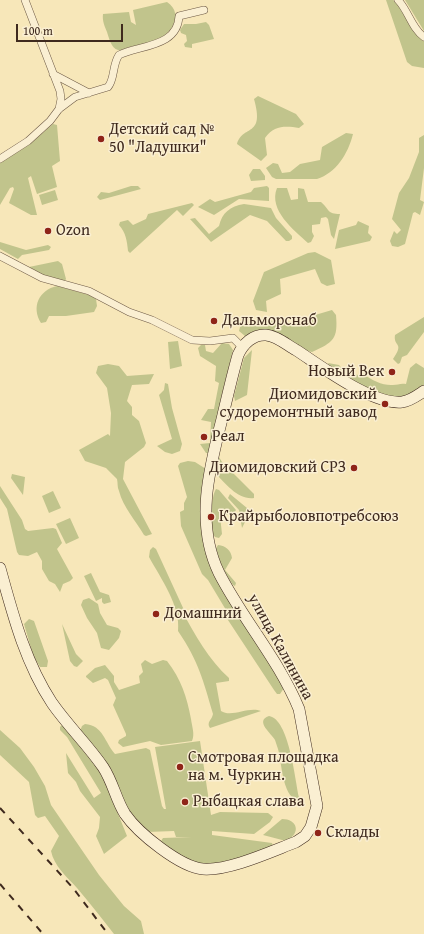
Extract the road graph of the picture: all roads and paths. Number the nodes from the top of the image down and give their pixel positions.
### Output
1 (25, 0) edge
2 (398, 0) edge
3 (204, 10) dead end
4 (424, 37) edge
5 (53, 74) junction
6 (88, 93) junction
7 (59, 109) junction
8 (0, 159) edge
9 (0, 256) edge
10 (242, 347) junction
11 (424, 391) edge
12 (0, 568) edge

1 - 5 street
2 - 4 street
3 - 6 street
5 - 6 street
5 - 7 street
6 - 7 street
7 - 8 street
9 - 10 street
10 - 11 main road
10 - 12 main road, улица Калинина

